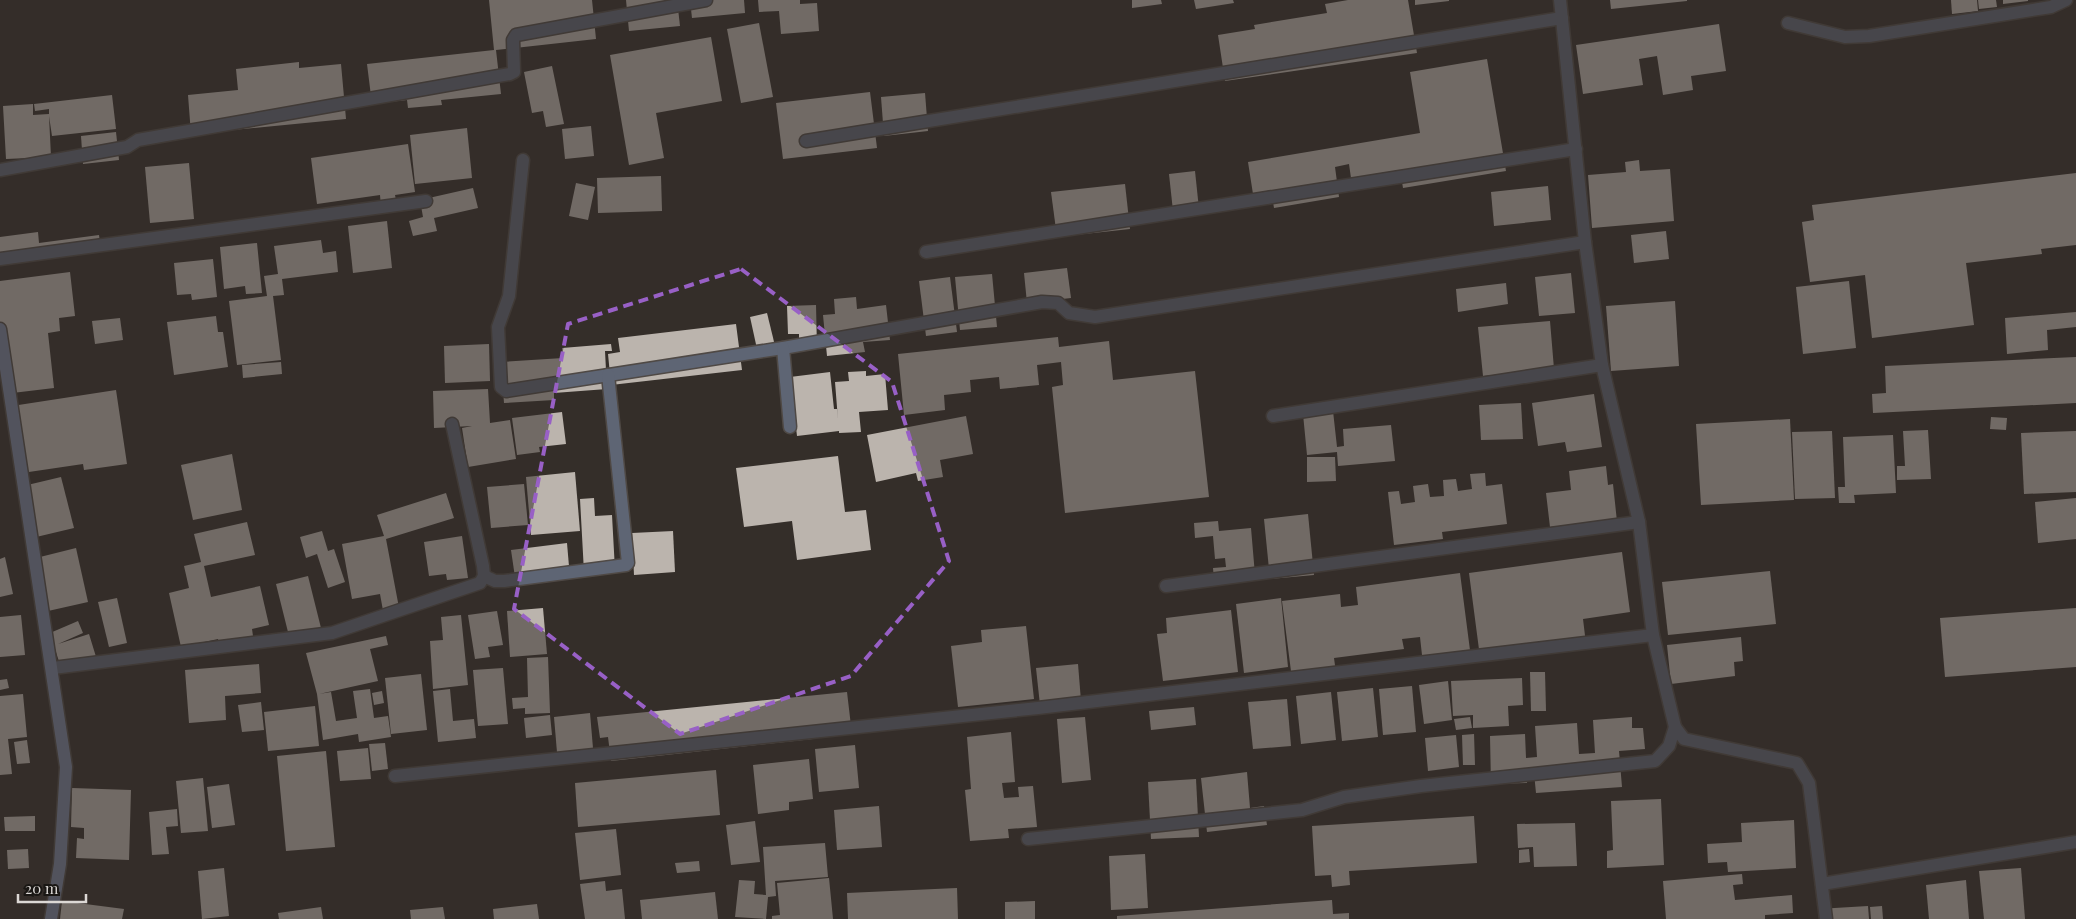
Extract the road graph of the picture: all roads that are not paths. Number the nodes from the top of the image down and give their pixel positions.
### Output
1 (706, 0) edge
2 (1560, 0) edge
3 (2066, 0) edge
4 (1562, 18) junction
5 (1788, 23) dead end
6 (806, 141) dead end
7 (1576, 149) junction
8 (523, 160) dead end
9 (0, 170) edge
10 (426, 201) dead end
11 (1585, 242) junction
12 (926, 252) dead end
13 (0, 259) edge
14 (0, 329) edge
15 (783, 348) junction
16 (1602, 365) junction
17 (608, 375) junction
18 (1273, 416) dead end
19 (452, 424) dead end
20 (790, 427) dead end
21 (1639, 522) junction
22 (484, 576) junction
23 (1166, 586) dead end
24 (1654, 635) junction
25 (53, 668) junction
26 (1675, 727) junction
27 (395, 776) dead end
28 (1028, 839) dead end
29 (2076, 842) edge
30 (1822, 884) junction
31 (51, 919) edge
32 (1826, 919) edge

1 - 9 street
2 - 4 street
3 - 5 street
4 - 6 street
4 - 7 street
7 - 11 street
7 - 12 street
8 - 17 street
10 - 13 street
11 - 15 street
11 - 16 street
14 - 25 main road
15 - 17 street
15 - 20 street
16 - 18 street
16 - 21 street
17 - 22 street
19 - 22 street
21 - 23 street
21 - 24 street
22 - 25 street
24 - 26 street
24 - 27 street
25 - 31 main road
26 - 28 street
26 - 30 street
29 - 30 street
30 - 32 street

